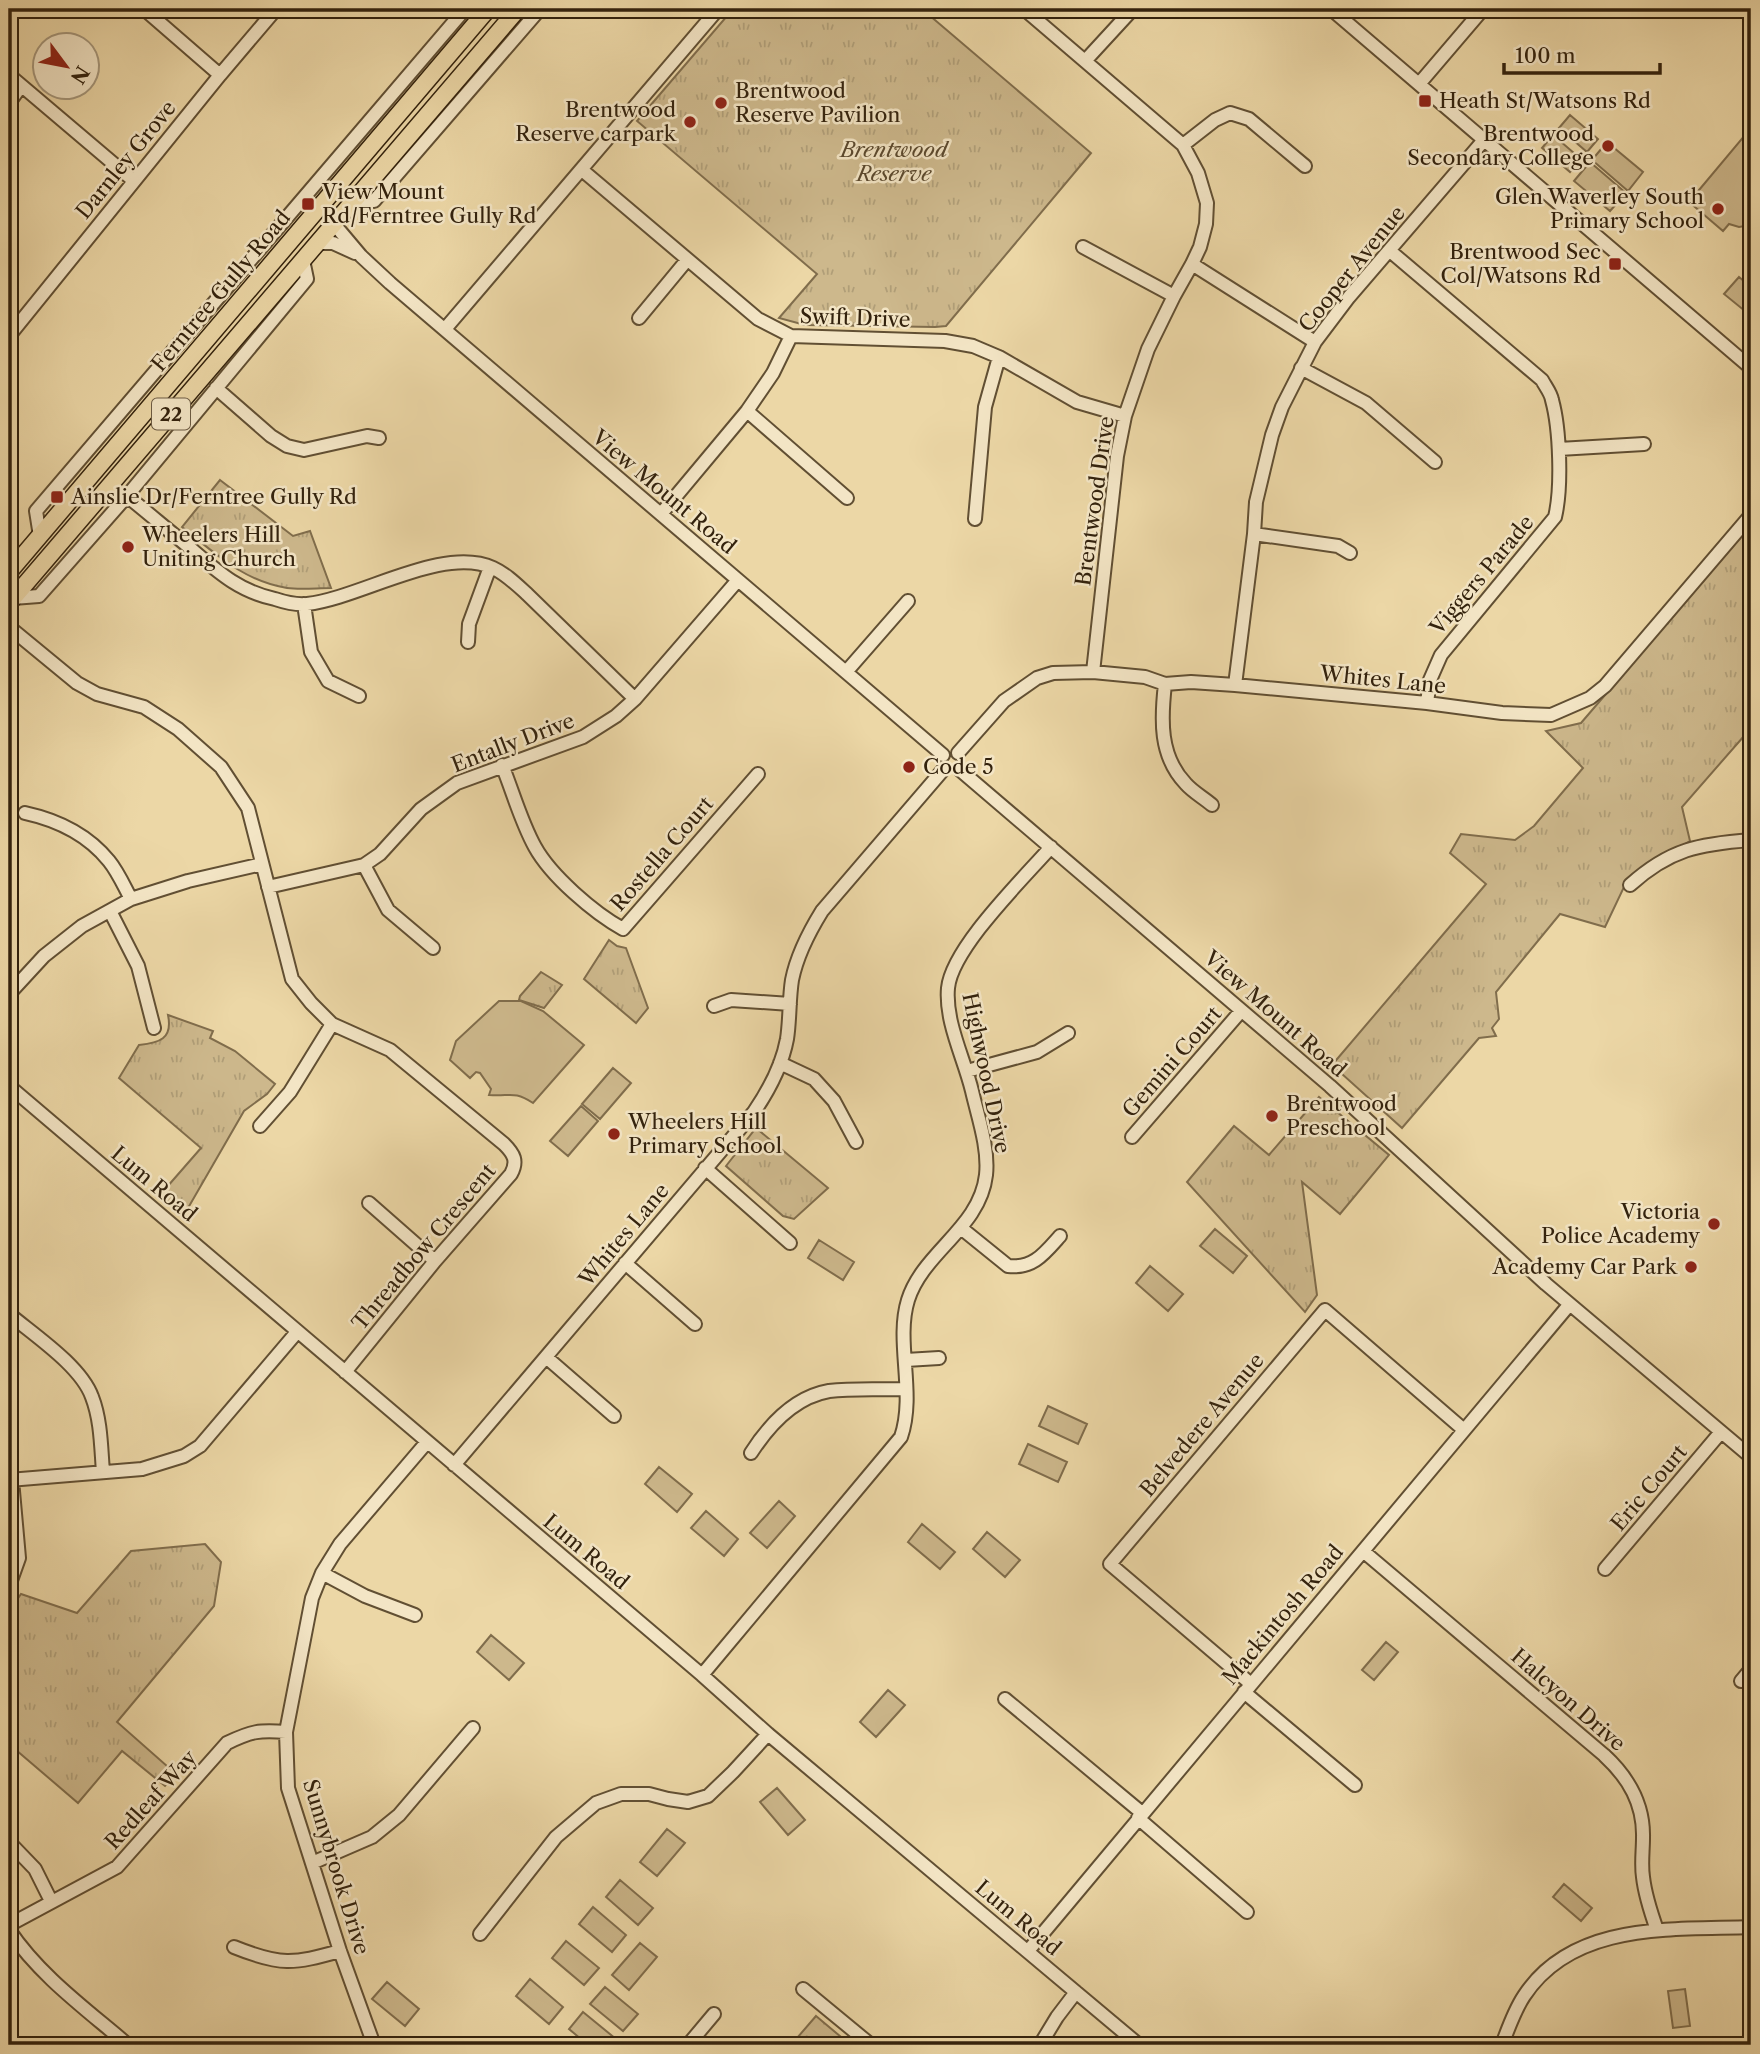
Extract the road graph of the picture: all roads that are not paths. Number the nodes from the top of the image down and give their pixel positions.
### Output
1 (144, 9) edge
2 (276, 9) edge
3 (465, 9) edge
4 (488, 9) edge
5 (518, 9) edge
6 (540, 9) edge
7 (1024, 9) edge
8 (1331, 9) edge
9 (1483, 9) edge
10 (716, 10) edge
11 (1131, 11) dead end
12 (1085, 61) junction
13 (9, 75) edge
14 (220, 75) junction
15 (1419, 84) junction
16 (21, 86) junction
17 (9, 103) edge
18 (1484, 140) junction
19 (1183, 145) junction
20 (348, 146) junction
21 (362, 158) junction
22 (1305, 166) dead end
23 (582, 170) junction
24 (134, 181) junction
25 (355, 199) junction
26 (313, 216) junction
27 (334, 224) junction
28 (318, 243) junction
29 (1083, 247) dead end
30 (1390, 251) junction
31 (362, 256) junction
32 (303, 260) junction
33 (687, 260) junction
34 (1192, 264) junction
35 (1174, 296) junction
36 (639, 318) dead end
37 (445, 329) junction
38 (9, 336) edge
39 (791, 336) junction
40 (1315, 342) junction
41 (999, 357) junction
42 (1301, 368) junction
43 (1751, 368) edge
44 (216, 388) junction
45 (747, 411) junction
46 (1125, 416) junction
47 (379, 438) dead end
48 (1644, 444) dead end
49 (1559, 449) junction
50 (1435, 462) dead end
51 (127, 496) junction
52 (847, 498) dead end
53 (661, 514) junction
54 (1751, 516) edge
55 (975, 519) dead end
56 (1254, 534) junction
57 (40, 536) junction
58 (15, 552) edge
59 (1350, 553) dead end
60 (490, 567) junction
61 (37, 570) junction
62 (9, 572) edge
63 (738, 580) junction
64 (11, 601) edge
65 (908, 601) dead end
66 (304, 604) junction
67 (9, 627) edge
68 (468, 642) dead end
69 (846, 672) junction
70 (1093, 672) junction
71 (1165, 684) junction
72 (1235, 685) junction
73 (359, 695) dead end
74 (635, 699) junction
75 (1427, 703) junction
76 (958, 753) junction
77 (943, 755) junction
78 (502, 765) junction
79 (943, 770) junction
80 (960, 770) junction
81 (758, 774) dead end
82 (1212, 805) dead end
83 (25, 813) dead end
84 (1751, 841) edge
85 (1051, 848) junction
86 (262, 864) junction
87 (364, 865) junction
88 (1630, 885) dead end
89 (268, 887) junction
90 (131, 899) junction
91 (110, 911) junction
92 (433, 948) dead end
93 (9, 994) edge
94 (790, 1004) junction
95 (713, 1006) dead end
96 (1241, 1011) junction
97 (332, 1024) junction
98 (154, 1028) dead end
99 (1068, 1033) dead end
100 (780, 1063) junction
101 (967, 1071) junction
102 (9, 1086) edge
103 (260, 1126) dead end
104 (1132, 1138) dead end
105 (856, 1142) dead end
106 (705, 1168) junction
107 (369, 1203) dead end
108 (961, 1228) junction
109 (1060, 1236) dead end
110 (790, 1243) dead end
111 (435, 1261) junction
112 (625, 1263) junction
113 (1570, 1305) junction
114 (9, 1314) edge
115 (695, 1324) dead end
116 (297, 1332) junction
117 (547, 1357) junction
118 (939, 1358) dead end
119 (906, 1360) junction
120 (345, 1372) junction
121 (905, 1389) junction
122 (614, 1416) dead end
123 (1464, 1430) junction
124 (1721, 1432) junction
125 (427, 1442) junction
126 (751, 1453) dead end
127 (1751, 1457) edge
128 (454, 1465) junction
129 (103, 1472) junction
130 (10, 1480) edge
131 (1363, 1551) junction
132 (1605, 1569) dead end
133 (322, 1573) junction
134 (9, 1586) edge
135 (415, 1615) dead end
136 (1751, 1669) edge
137 (702, 1675) junction
138 (1741, 1681) dead end
139 (1248, 1688) junction
140 (1005, 1699) dead end
141 (473, 1728) dead end
142 (286, 1732) junction
143 (768, 1734) junction
144 (1355, 1785) dead end
145 (1140, 1816) junction
146 (9, 1842) edge
147 (312, 1863) junction
148 (51, 1901) junction
149 (1247, 1912) dead end
150 (9, 1927) edge
151 (1751, 1927) edge
152 (1657, 1930) junction
153 (480, 1934) dead end
154 (234, 1947) dead end
155 (340, 1951) junction
156 (1028, 1951) junction
157 (803, 1989) dead end
158 (1076, 1992) junction
159 (714, 2014) dead end
160 (128, 2045) edge
161 (374, 2045) edge
162 (688, 2045) edge
163 (871, 2045) edge
164 (1040, 2045) edge
165 (1139, 2045) edge
166 (1502, 2045) edge

1 - 14 street
2 - 14 street, Darnley Grove
3 - 20 street, Ferntree Gully Road
4 - 21 main road, Ferntree Gully Road / 22
5 - 25 main road, Ferntree Gully Road / 22
6 - 25 street
7 - 12 street, Brentwood Drive
8 - 15 street
9 - 15 street
10 - 23 street
11 - 12 street
12 - 19 street, Brentwood Drive
13 - 16 street
14 - 24 street, Darnley Grove
15 - 18 street
16 - 17 street
16 - 24 street
18 - 30 street, Cooper Avenue
18 - 43 street
19 - 22 street
19 - 34 street, Brentwood Drive
20 - 21 street
20 - 57 street, Ferntree Gully Road
21 - 26 main road, Ferntree Gully Road / 22
23 - 33 street, Swift Drive
23 - 37 street
24 - 38 street, Darnley Grove
25 - 27 main road, Ferntree Gully Road / 22
26 - 27 main road
26 - 57 main road, Ferntree Gully Road / 22
27 - 28 main road, Ferntree Gully Road / 22
27 - 31 street, View Mount Road
28 - 31 street, View Mount Road
28 - 32 main road, Ferntree Gully Road / 22
29 - 35 street
30 - 40 street, Cooper Avenue
30 - 49 street, Viggers Parade
31 - 37 street, View Mount Road
32 - 44 street, Ferntree Gully Road
32 - 61 main road, Ferntree Gully Road / 22
33 - 36 street
33 - 39 street, Swift Drive
34 - 35 street, Brentwood Drive
34 - 40 street
35 - 46 street, Brentwood Drive
37 - 53 street, View Mount Road
39 - 41 street, Swift Drive
39 - 45 street
40 - 42 street, Cooper Avenue
41 - 46 street, Swift Drive
41 - 55 street
42 - 50 street
42 - 56 street, Cooper Avenue
44 - 47 street
44 - 51 street, Ferntree Gully Road
45 - 52 street
45 - 53 street
46 - 70 street, Brentwood Drive
48 - 49 street
49 - 75 street, Viggers Parade
51 - 64 street, Ferntree Gully Road
51 - 66 street
53 - 63 street, View Mount Road
54 - 75 street, Whites Lane
56 - 59 street
56 - 72 street, Cooper Avenue
57 - 58 main road, Ferntree Gully Road / 22
58 - 61 main road
58 - 62 main road, Ferntree Gully Road / 22
60 - 66 street
60 - 68 street
60 - 74 street
61 - 64 main road, Ferntree Gully Road / 22
63 - 69 street, View Mount Road
63 - 74 street, Entally Drive
65 - 69 street
66 - 73 street
67 - 86 street, Threadbow Crescent
69 - 77 street, View Mount Road
70 - 71 street, Whites Lane
70 - 76 street, Whites Lane
71 - 72 street, Whites Lane
71 - 82 street
72 - 75 street, Whites Lane
74 - 78 street, Entally Drive
76 - 77 street
76 - 80 street
77 - 79 street
78 - 81 street, Rostella Court
78 - 87 street, Entally Drive
79 - 80 street
79 - 94 street, Whites Lane
80 - 85 street, View Mount Road
83 - 90 street
84 - 88 street
85 - 96 street, View Mount Road
85 - 101 street, Highwood Drive
86 - 89 street, Threadbow Crescent
86 - 90 street
87 - 89 street, Entally Drive
87 - 92 street
89 - 97 street, Threadbow Crescent
90 - 91 street
91 - 93 street
91 - 98 street
94 - 95 street
94 - 100 street, Whites Lane
96 - 104 street, Gemini Court
96 - 113 street, View Mount Road
97 - 103 street
97 - 111 street, Threadbow Crescent
99 - 101 street
100 - 105 street
100 - 106 street, Whites Lane
101 - 108 street, Highwood Drive
102 - 116 street, Lum Road
106 - 110 street
106 - 112 street, Whites Lane
107 - 111 street
108 - 109 street
108 - 119 street, Highwood Drive
111 - 120 street, Threadbow Crescent
112 - 115 street
112 - 117 street, Whites Lane
113 - 123 street, Mackintosh Road
113 - 124 street, View Mount Road
114 - 129 street
116 - 120 street, Lum Road
116 - 129 street
117 - 122 street
117 - 128 street, Whites Lane
118 - 119 street
119 - 121 street, Highwood Drive
120 - 125 street, Lum Road
121 - 126 street
121 - 137 street, Highwood Drive
123 - 131 street, Mackintosh Road
123 - 139 street, Belvedere Avenue
124 - 127 street, View Mount Road
124 - 132 street, Eric Court
125 - 128 street, Lum Road
125 - 133 street, Sunnybrook Drive
128 - 137 street, Lum Road
129 - 130 street
130 - 134 street
131 - 139 street, Mackintosh Road
131 - 152 street, Halcyon Drive
133 - 135 street
133 - 142 street, Sunnybrook Drive
136 - 138 street
137 - 143 street, Lum Road
139 - 144 street
139 - 145 street, Mackintosh Road
140 - 145 street
141 - 147 street
142 - 147 street, Sunnybrook Drive
142 - 148 street, Redleaf Way
143 - 153 street
143 - 156 street, Lum Road
145 - 149 street
145 - 156 street, Mackintosh Road
146 - 148 street
147 - 155 street, Sunnybrook Drive
148 - 150 street, Redleaf Way
150 - 160 street
151 - 152 street
152 - 166 street
154 - 155 street
155 - 161 street, Sunnybrook Drive
156 - 158 street, Lum Road
157 - 163 street
158 - 164 street
158 - 165 street, Lum Road
159 - 162 street

